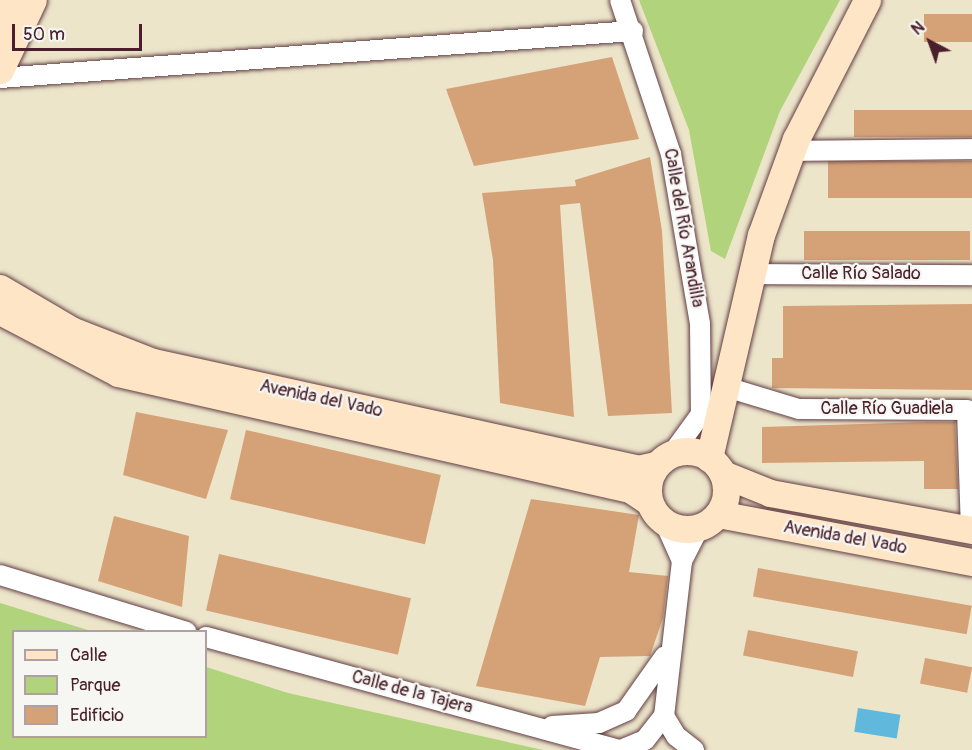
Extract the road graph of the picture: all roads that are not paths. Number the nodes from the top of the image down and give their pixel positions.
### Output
1 (12, 0) edge
2 (33, 0) edge
3 (620, 0) edge
4 (867, 0) edge
5 (0, 26) edge
6 (633, 31) junction
7 (0, 70) edge
8 (0, 78) edge
9 (972, 149) edge
10 (791, 151) junction
11 (751, 274) junction
12 (972, 274) edge
13 (0, 288) edge
14 (0, 311) edge
15 (726, 387) junction
16 (664, 460) junction
17 (716, 466) junction
18 (657, 513) junction
19 (708, 520) junction
20 (972, 530) edge
21 (682, 561) junction
22 (972, 562) edge
23 (0, 575) edge
24 (180, 630) edge
25 (207, 637) edge
26 (673, 643) junction
27 (664, 716) junction
28 (536, 728) junction
29 (620, 750) edge
30 (694, 750) edge

1 - 5 street
2 - 7 street
3 - 6 street, Calle del Río Arandilla
4 - 10 street
6 - 8 street
6 - 16 street, Calle del Río Arandilla
9 - 10 street
10 - 11 street
11 - 12 street, Calle Río Salado
11 - 15 street
13 - 16 street, Avenida del Vado
14 - 18 street, Avenida del Vado
15 - 17 street
15 - 20 street, Calle Río Guadiela
16 - 17 street
16 - 18 street
17 - 19 street
17 - 20 street, Avenida del Vado
18 - 19 street
18 - 21 street
19 - 21 street
19 - 22 street, Avenida del Vado
21 - 26 street
23 - 24 street
25 - 28 street, Calle de la Tajera
26 - 27 street
26 - 28 street
27 - 29 street
27 - 30 street
28 - 29 street, Calle de la Tajera

